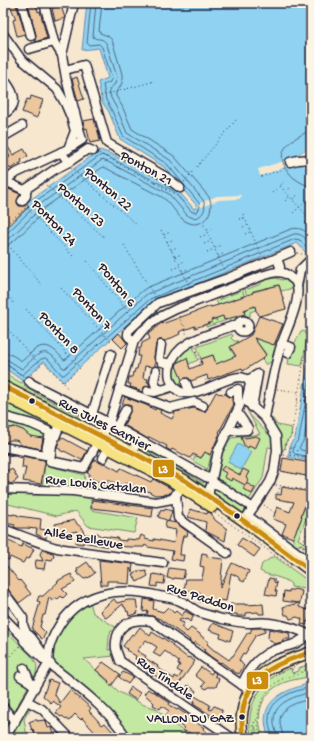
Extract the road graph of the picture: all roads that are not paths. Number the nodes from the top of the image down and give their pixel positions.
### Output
1 (22, 3) edge
2 (44, 3) edge
3 (74, 3) edge
4 (3, 34) edge
5 (31, 36) dead end
6 (54, 42) junction
7 (29, 50) dead end
8 (62, 55) junction
9 (65, 70) junction
10 (3, 78) edge
11 (13, 96) junction
12 (3, 104) edge
13 (3, 115) edge
14 (22, 126) dead end
15 (3, 137) edge
16 (64, 151) junction
17 (94, 151) road end
18 (310, 159) edge
19 (291, 163) road end
20 (69, 164) junction
21 (4, 182) edge
22 (180, 188) road end
23 (26, 189) junction
24 (22, 202) road end
25 (291, 252) road end
26 (309, 257) edge
27 (277, 258) junction
28 (300, 270) junction
29 (283, 273) junction
30 (297, 286) junction
31 (237, 326) dead end
32 (134, 341) junction
33 (281, 344) junction
34 (161, 345) dead end
35 (290, 348) dead end
36 (110, 354) dead end
37 (171, 364) junction
38 (156, 371) dead end
39 (29, 378) road end
40 (186, 383) dead end
41 (3, 386) edge
42 (174, 386) junction
43 (119, 389) junction
44 (163, 390) junction
45 (148, 391) dead end
46 (231, 392) dead end
47 (190, 393) junction
48 (3, 395) edge
49 (203, 406) dead end
50 (244, 406) junction
51 (126, 409) dead end
52 (92, 414) junction
53 (3, 416) edge
54 (265, 418) junction
55 (108, 423) junction
56 (58, 427) dead end
57 (116, 428) junction
58 (227, 431) junction
59 (138, 440) junction
60 (102, 444) junction
61 (3, 447) edge
62 (103, 458) dead end
63 (131, 460) junction
64 (146, 468) junction
65 (212, 482) junction
66 (3, 489) edge
67 (179, 491) junction
68 (204, 494) junction
69 (216, 508) junction
70 (253, 508) junction
71 (246, 518) junction
72 (3, 529) edge
73 (262, 541) junction
74 (227, 553) dead end
75 (163, 563) dead end
76 (311, 563) edge
77 (311, 571) edge
78 (311, 578) edge
79 (3, 591) edge
80 (3, 617) edge
81 (309, 635) edge
82 (25, 638) junction
83 (310, 659) edge
84 (49, 662) junction
85 (24, 668) dead end
86 (20, 676) dead end
87 (262, 681) junction
88 (33, 685) junction
89 (246, 687) junction
90 (28, 701) junction
91 (251, 705) junction
92 (3, 707) edge
93 (15, 722) junction
94 (250, 732) edge
95 (5, 738) edge
96 (70, 738) edge
97 (127, 738) edge
98 (232, 738) edge

1 - 5 street
2 - 6 street
3 - 8 street
4 - 16 street
6 - 7 street
6 - 8 street
8 - 9 street
9 - 16 street
9 - 22 street
10 - 11 street
11 - 12 street
11 - 13 street
14 - 15 street
16 - 20 street
16 - 21 street
17 - 20 street
18 - 19 street
20 - 23 street
21 - 23 street
23 - 24 street
25 - 27 street
26 - 28 street
27 - 29 street
27 - 32 street
28 - 29 street
28 - 30 street
29 - 30 street
29 - 32 street
30 - 33 street
31 - 37 street
32 - 43 street
33 - 35 street
33 - 54 street
34 - 37 street
36 - 52 street
37 - 42 street
38 - 44 street
39 - 52 street
40 - 47 street
41 - 60 main road, Rue Jules Garnier
42 - 44 street
42 - 47 street
43 - 49 street
43 - 55 street
44 - 45 street
46 - 50 street
47 - 50 street
48 - 60 main road, Rue Jules Garnier
50 - 54 street
50 - 58 street
50 - 58 street
51 - 57 street
52 - 55 street
53 - 61 street
54 - 70 street
55 - 57 street
55 - 60 street
56 - 60 street
57 - 59 street
58 - 65 street
59 - 63 street
59 - 65 street
60 - 62 street
60 - 63 main road, Rue Jules Garnier
63 - 64 main road, Rue Jules Garnier
64 - 67 main road, Rue Jules Garnier
64 - 68 main road, Rue Jules Garnier
65 - 68 street
65 - 70 street
66 - 67 street, Rue Louis Catalan
67 - 69 main road, Rue Jules Garnier
67 - 74 street
68 - 69 main road, Rue Jules Garnier
69 - 71 main road, Rue Jules Garnier
69 - 73 main road, Rue Jules Garnier
70 - 71 street
71 - 73 street
71 - 76 street
71 - 77 main road, Rue Jules Garnier
72 - 75 street, Allée Bellevue
73 - 78 main road, Rue Jules Garnier
79 - 82 street
80 - 82 street
81 - 84 street, Rue Paddon
81 - 89 street
82 - 84 street
83 - 87 main road
83 - 89 main road
84 - 88 street, Rue Paddon
84 - 97 street
85 - 88 street
86 - 88 street
87 - 89 street
87 - 91 main road
88 - 90 street, Rue Paddon
89 - 91 street
89 - 94 main road
89 - 98 street, Rue Tindale
90 - 93 street, Rue Paddon
90 - 96 street
91 - 94 main road
92 - 93 street
93 - 95 street, Rue Paddon

